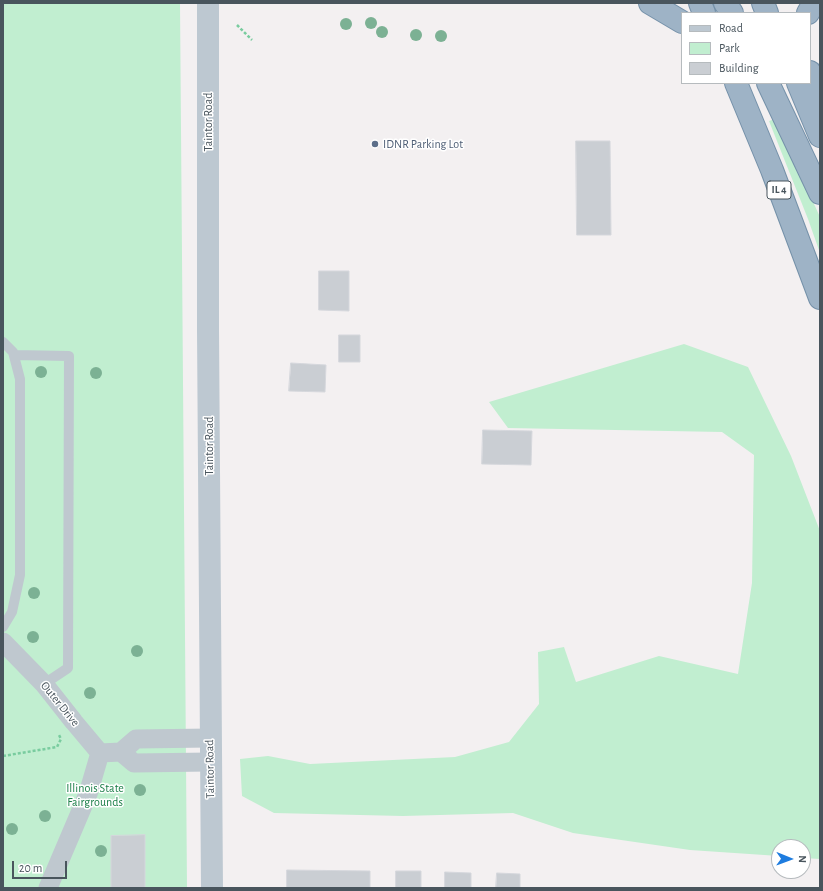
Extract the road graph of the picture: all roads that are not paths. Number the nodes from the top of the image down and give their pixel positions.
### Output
1 (208, 3) edge
2 (650, 3) edge
3 (725, 3) edge
4 (815, 3) edge
5 (731, 12) edge
6 (809, 12) edge
7 (681, 21) edge
8 (811, 74) edge
9 (736, 84) edge
10 (768, 84) edge
11 (798, 84) edge
12 (820, 97) edge
13 (820, 136) edge
14 (820, 193) edge
15 (820, 298) edge
16 (3, 342) edge
17 (14, 355) junction
18 (3, 627) edge
19 (3, 642) edge
20 (44, 684) junction
21 (210, 738) junction
22 (100, 752) junction
23 (122, 752) junction
24 (210, 762) junction
25 (48, 888) edge
26 (212, 888) edge

1 - 21 main road, Taintor Road
2 - 7 highway
3 - 5 highway
4 - 6 highway
8 - 12 highway
9 - 15 highway, IL 4
10 - 14 highway
11 - 13 highway
16 - 17 lane
17 - 18 lane
17 - 20 lane
19 - 20 street, Outer Drive
20 - 22 street, Outer Drive
21 - 23 street
21 - 24 main road, Taintor Road
22 - 23 street
22 - 25 street
23 - 24 street
24 - 26 main road, Taintor Road

